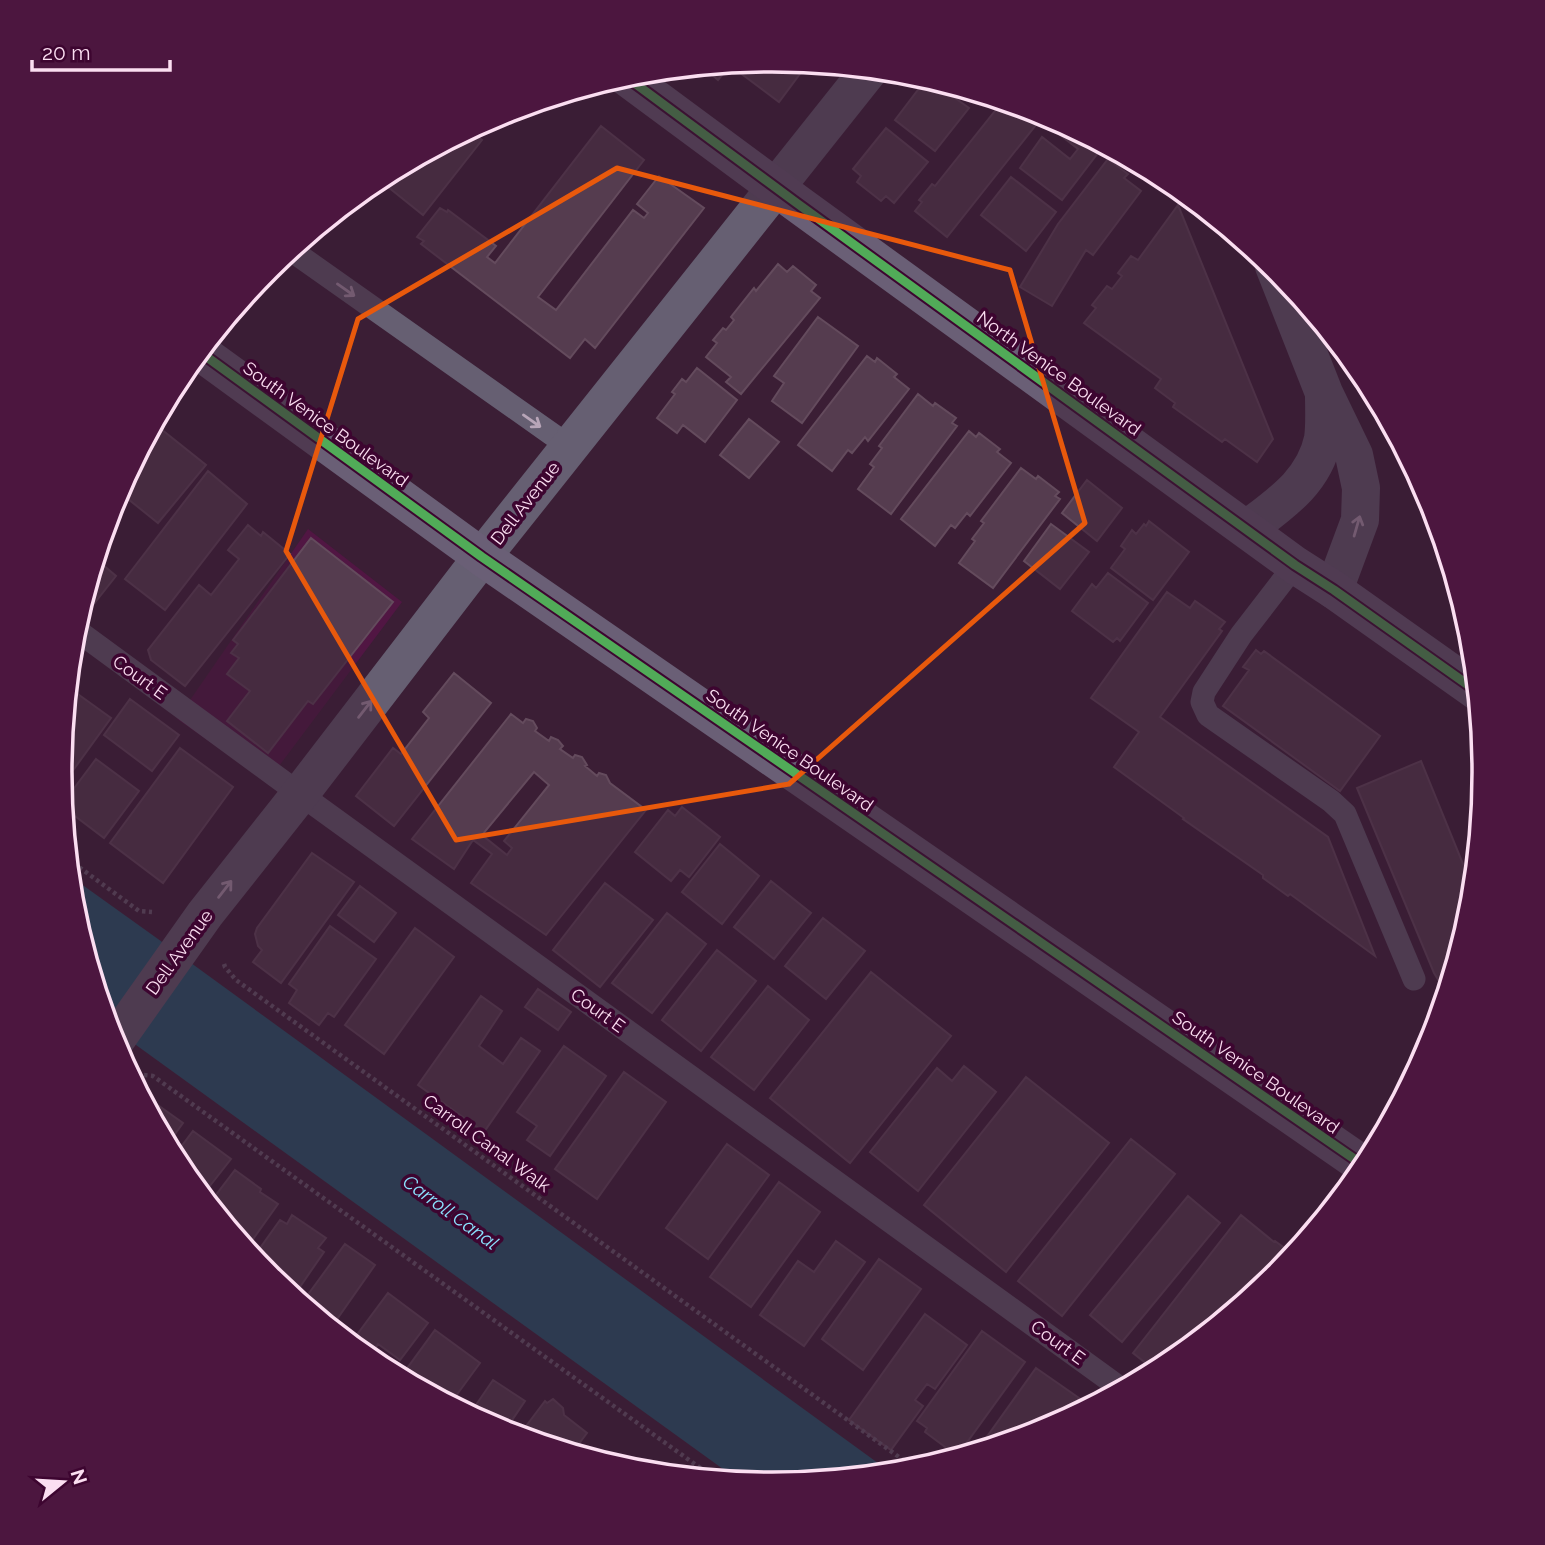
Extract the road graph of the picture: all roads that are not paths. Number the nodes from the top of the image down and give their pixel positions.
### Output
1 (863, 78) edge
2 (637, 85) edge
3 (775, 187) junction
4 (299, 256) edge
5 (1286, 296) edge
6 (208, 358) edge
7 (1324, 393) junction
8 (570, 447) junction
9 (1247, 529) junction
10 (482, 557) junction
11 (1295, 565) junction
12 (1334, 590) junction
13 (85, 636) edge
14 (1467, 684) edge
15 (300, 794) junction
16 (1414, 979) dead end
17 (122, 1032) edge
18 (1356, 1160) edge
19 (1114, 1384) edge

1 - 3 street, Dell Avenue
2 - 3 main road, North Venice Boulevard
3 - 8 street, Dell Avenue
3 - 9 main road, North Venice Boulevard
4 -> 8 lane
5 - 7 street
6 - 10 main road, South Venice Boulevard
7 - 9 street
12 -> 7 street
8 - 10 street, Dell Avenue
9 - 11 main road, North Venice Boulevard
15 -> 10 street, Dell Avenue
10 - 18 main road, South Venice Boulevard
11 - 12 main road, North Venice Boulevard
11 - 16 lane
12 - 14 main road, North Venice Boulevard
13 - 15 lane, Court E
17 -> 15 street, Dell Avenue
15 - 19 lane, Court E

